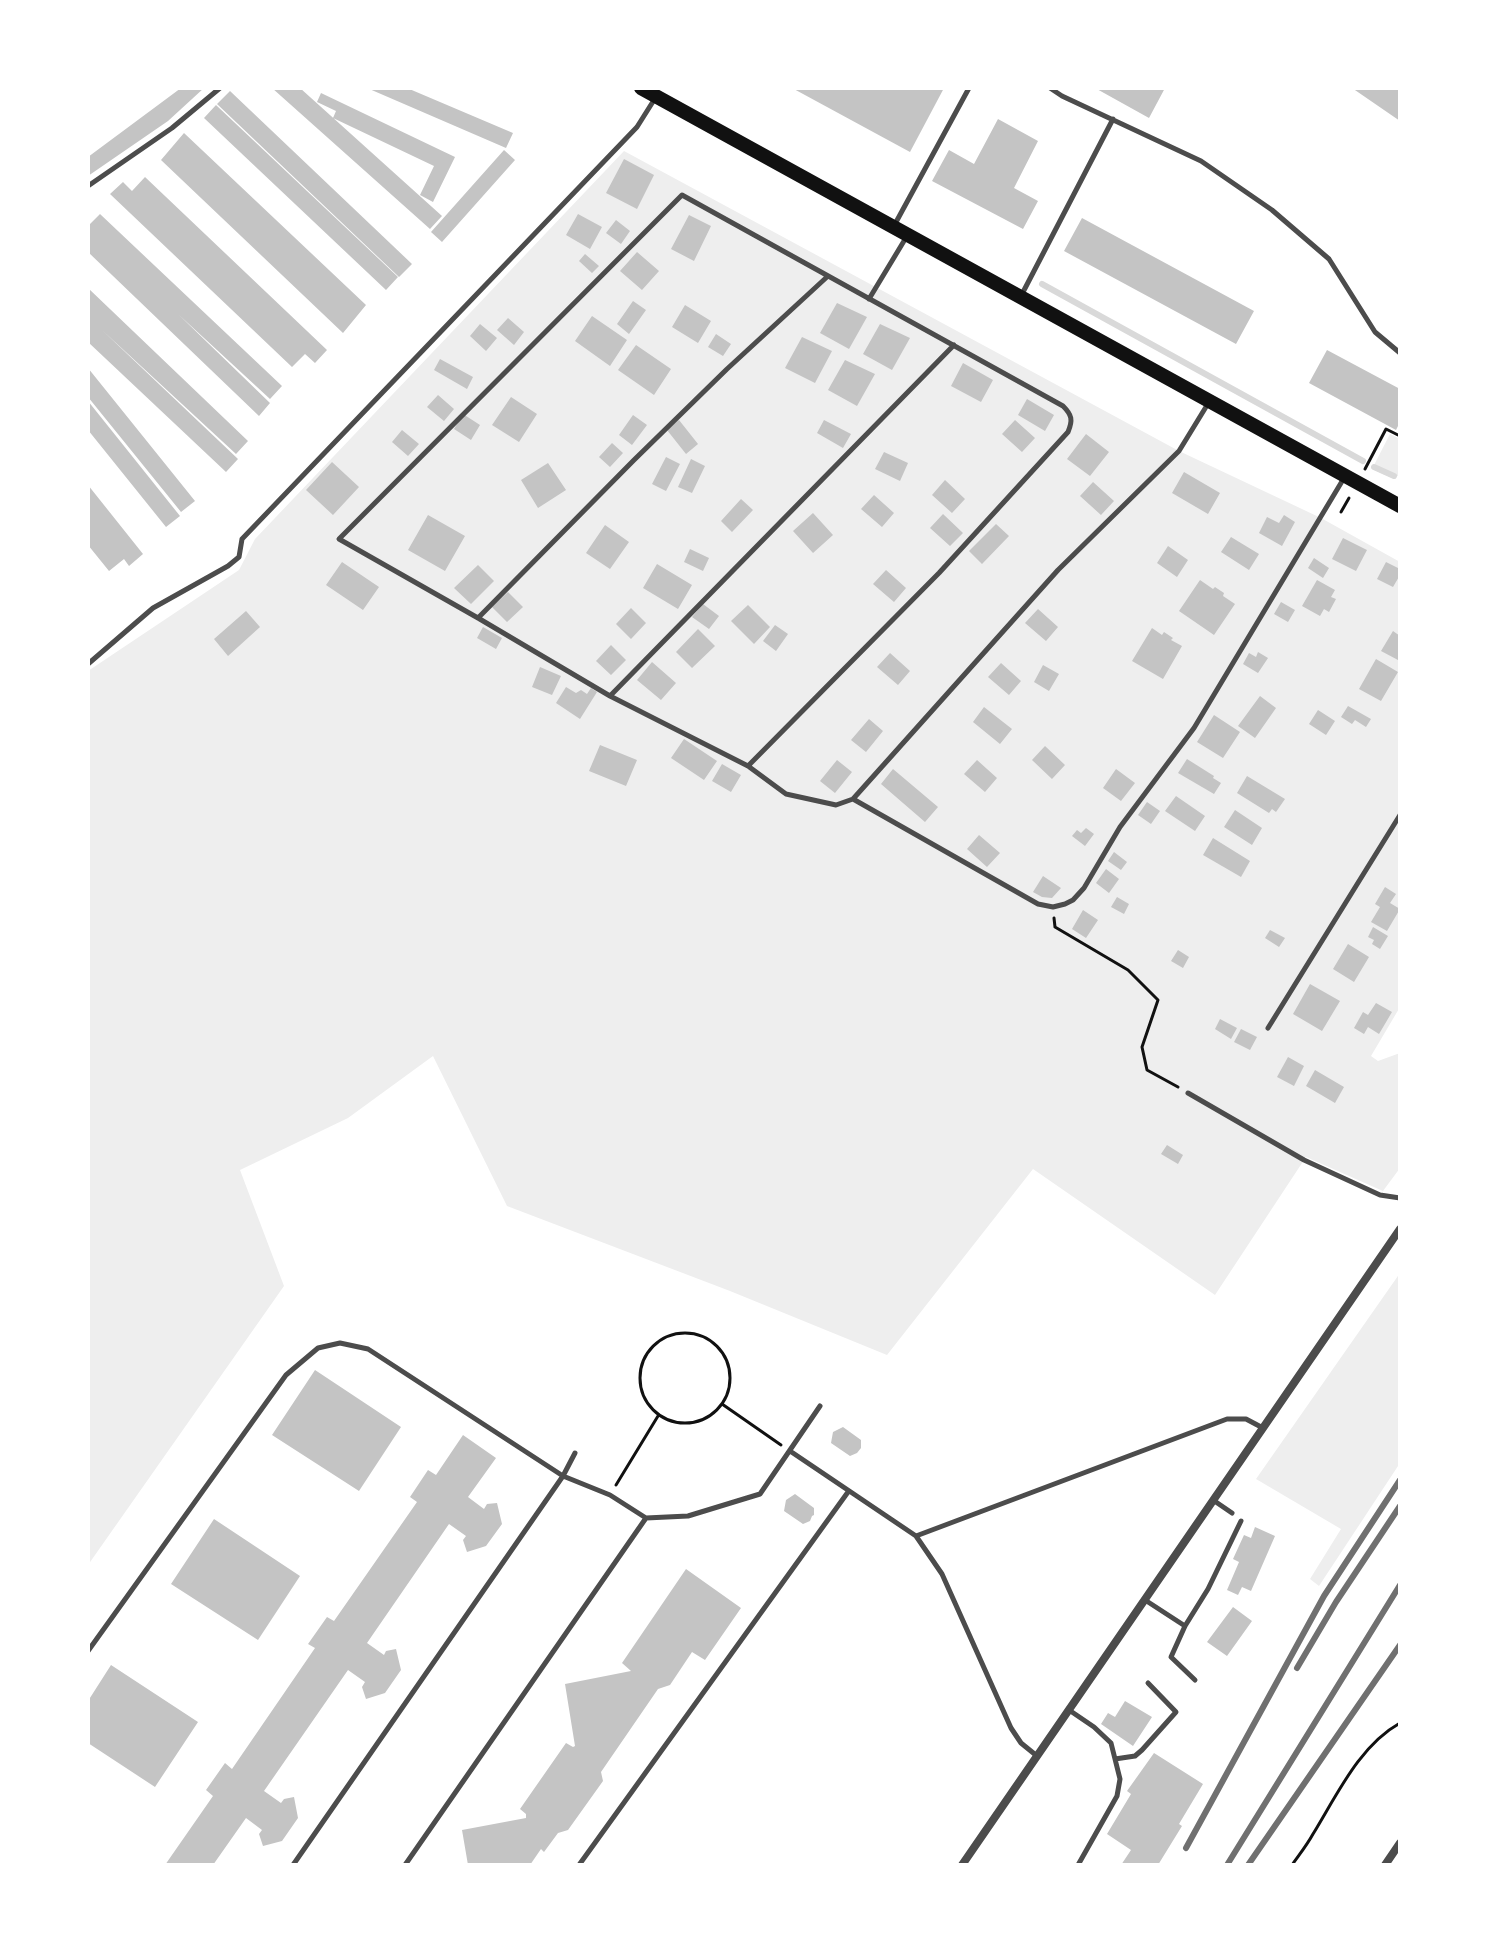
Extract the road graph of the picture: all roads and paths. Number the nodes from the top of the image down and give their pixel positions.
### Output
1 (220, 88) edge
2 (641, 88) edge
3 (969, 88) edge
4 (1050, 88) edge
5 (656, 96) junction
6 (1113, 119) junction
7 (88, 186) edge
8 (893, 227) junction
9 (907, 235) junction
10 (828, 276) junction
11 (1020, 298) junction
12 (869, 299) junction
13 (954, 345) junction
14 (1400, 353) edge
15 (1209, 402) junction
16 (1400, 436) edge
17 (1363, 472) dead end
18 (1345, 476) junction
19 (1350, 495) dead end
20 (1400, 506) edge
21 (1341, 512) dead end
22 (478, 618) junction
23 (88, 664) edge
24 (610, 696) junction
25 (748, 766) junction
26 (853, 799) junction
27 (1400, 815) edge
28 (1053, 907) junction
29 (1268, 1028) dead end
30 (1188, 1093) joint
31 (1400, 1198) edge
32 (1400, 1229) edge
33 (722, 1404) junction
34 (820, 1406) dead end
35 (658, 1415) junction
36 (1263, 1428) junction
37 (790, 1451) junction
38 (575, 1453) dead end
39 (563, 1476) junction
40 (848, 1492) junction
41 (610, 1495) junction
42 (1213, 1500) junction
43 (1232, 1513) dead end
44 (646, 1518) junction
45 (1241, 1521) dead end
46 (916, 1536) junction
47 (1145, 1599) junction
48 (1185, 1626) junction
49 (88, 1651) edge
50 (1195, 1680) dead end
51 (1148, 1683) dead end
52 (1069, 1710) junction
53 (1400, 1723) edge
54 (1037, 1756) junction
55 (1115, 1759) junction
56 (1400, 1843) edge
57 (293, 1865) edge
58 (405, 1865) edge
59 (579, 1865) edge
60 (962, 1865) edge
61 (1078, 1865) edge
62 (1292, 1865) edge
63 (1385, 1865) edge

1 - 7 lane
2 - 5 main road
3 - 8 lane
4 - 6 lane
5 - 8 main road
5 - 23 lane
6 - 11 lane
6 - 14 lane
8 - 9 main road
9 - 11 main road
9 - 12 lane
10 - 12 lane
10 - 22 lane
10 - 22 lane
11 - 15 main road
12 - 13 lane
13 - 24 lane
13 - 25 lane
15 - 18 main road
15 - 26 lane
16 - 17 path
18 - 20 main road
18 - 28 lane
19 - 21 path
22 - 24 lane
24 - 25 lane
25 - 26 lane
26 - 28 lane
27 - 29 lane
28 - 30 path
30 - 31 lane
32 - 36 street
33 - 35 path
33 - 35 path
33 - 37 path
34 - 37 lane
35 - 41 path
36 - 42 street
36 - 46 lane
37 - 40 lane
37 - 44 lane
38 - 39 lane
39 - 41 lane
39 - 49 lane
39 - 57 lane
40 - 46 lane
40 - 59 lane
41 - 44 lane
42 - 43 lane
42 - 47 street
44 - 58 lane
45 - 48 lane
46 - 54 lane
47 - 48 lane
47 - 52 street
48 - 50 lane
51 - 55 lane
52 - 54 street
52 - 55 lane
53 - 62 path
54 - 60 street
55 - 61 lane
56 - 63 street

